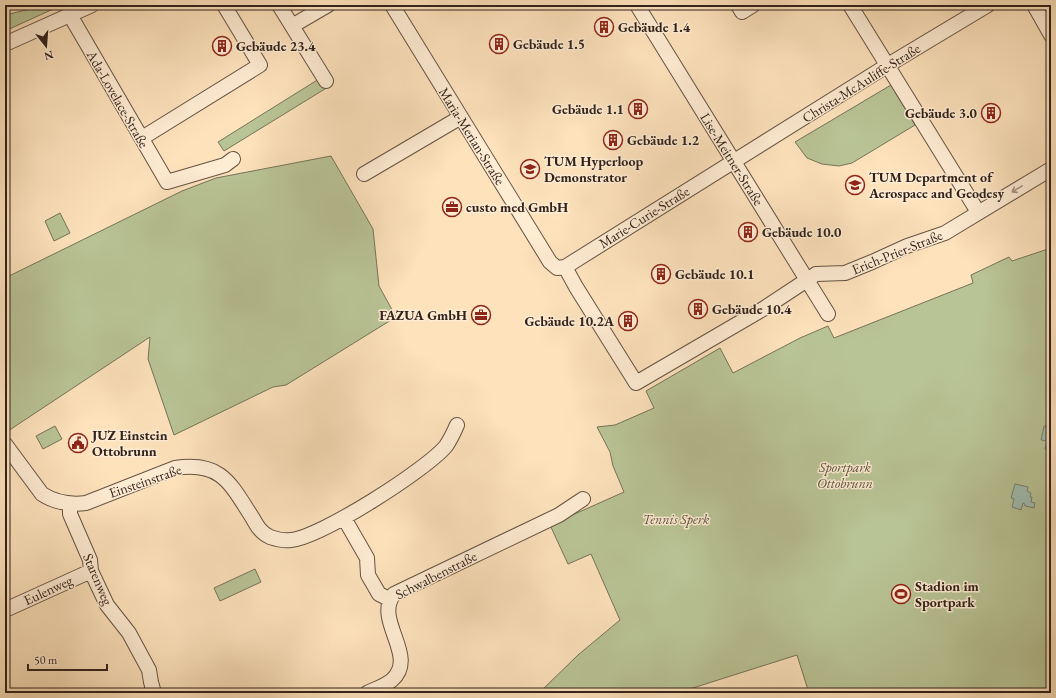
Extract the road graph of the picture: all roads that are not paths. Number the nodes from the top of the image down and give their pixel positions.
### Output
1 (92, 5) edge
2 (224, 5) edge
3 (328, 5) edge
4 (637, 5) edge
5 (738, 5) edge
6 (753, 5) edge
7 (850, 5) edge
8 (988, 5) edge
9 (1034, 5) edge
10 (394, 6) edge
11 (280, 7) edge
12 (70, 15) junction
13 (292, 26) junction
14 (1051, 35) edge
15 (5, 44) edge
16 (888, 65) junction
17 (326, 81) dead end
18 (461, 117) junction
19 (142, 138) junction
20 (233, 159) dead end
21 (733, 161) junction
22 (1051, 169) edge
23 (364, 174) dead end
24 (978, 212) junction
25 (559, 266) junction
26 (807, 280) junction
27 (828, 314) dead end
28 (636, 383) joint
29 (457, 425) dead end
30 (5, 444) edge
31 (583, 499) dead end
32 (70, 504) junction
33 (344, 518) junction
34 (91, 571) junction
35 (390, 599) junction
36 (5, 610) edge
37 (154, 693) edge
38 (367, 693) edge

1 - 12 street
2 - 19 street
3 - 13 street
4 - 21 street, Lise-Meitner-Straße
5 - 6 street
7 - 16 street
8 - 16 street, Christa-McAuliffe-Straße
9 - 14 street
10 - 18 street, Maria-Merian-Straße
11 - 13 street
12 - 15 street
12 - 19 street, Ada-Lovelace-Straße
13 - 17 street
16 - 21 street, Christa-McAuliffe-Straße
16 - 24 street
18 - 23 street
18 - 25 street, Maria-Merian-Straße
19 - 20 street, Ada-Lovelace-Straße
21 - 25 street, Marie-Curie-Straße
21 - 26 street, Lise-Meitner-Straße
22 -> 24 street, Erich-Prier-Straße
24 - 26 street, Erich-Prier-Straße
25 - 28 street, Maria-Merian-Straße
26 - 27 street, Lise-Meitner-Straße
26 - 28 street, Erich-Prier-Straße
29 - 33 street, Einsteinstraße
30 - 32 street, Einsteinstraße
31 - 35 street, Schwalbenstraße
32 - 33 street, Einsteinstraße
32 - 34 street, Starenweg
33 - 35 street
34 - 36 street, Eulenweg
34 - 37 street, Starenweg
35 - 38 street, Schwalbenstraße

